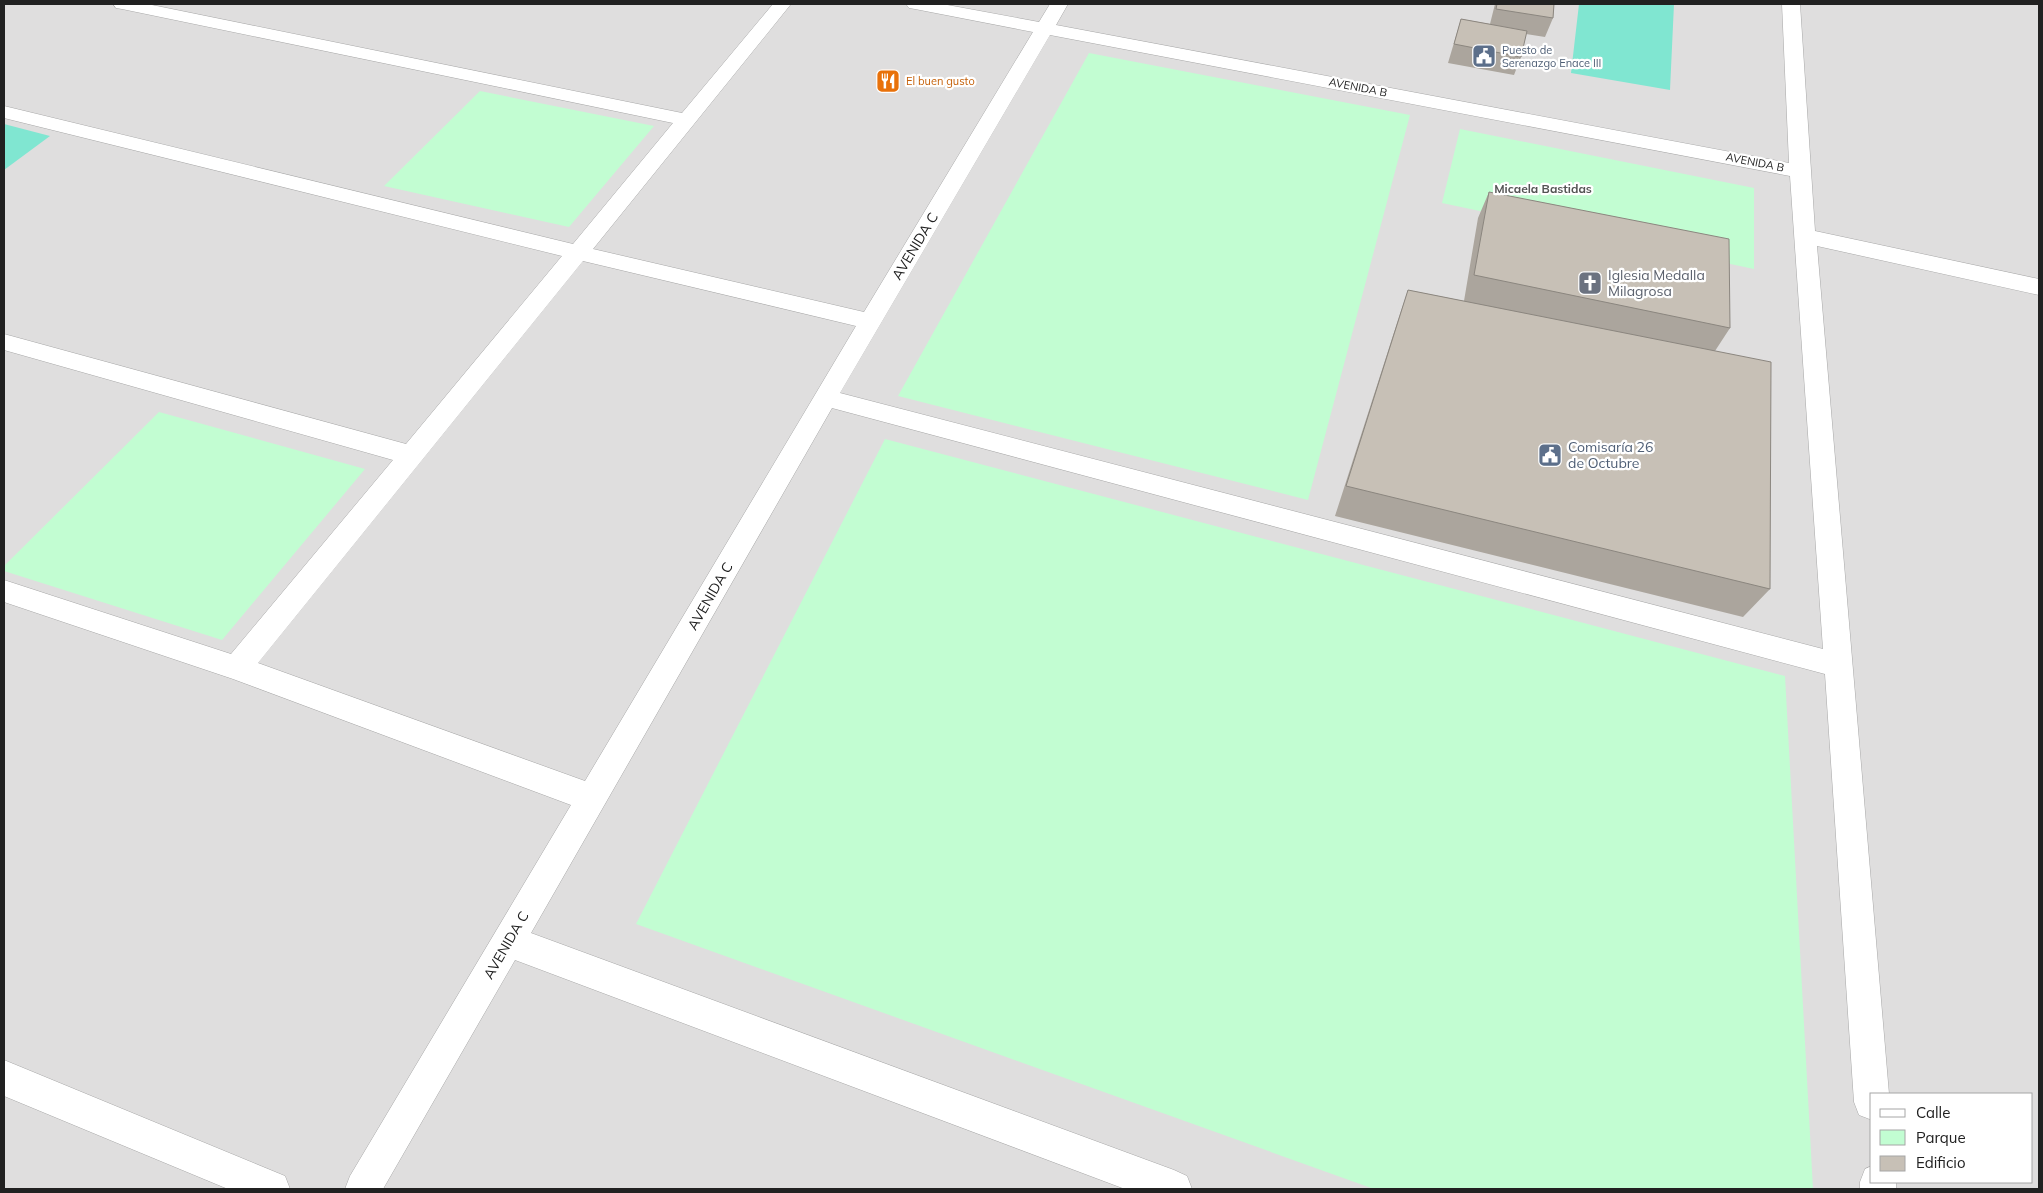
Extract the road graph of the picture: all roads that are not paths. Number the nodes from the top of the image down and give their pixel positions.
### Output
1 (122, 4) edge
2 (782, 4) edge
3 (915, 4) edge
4 (1059, 4) edge
5 (1790, 4) edge
6 (1045, 27) junction
7 (4, 112) edge
8 (687, 120) junction
9 (1800, 171) junction
10 (1805, 236) junction
11 (579, 253) junction
12 (2039, 287) edge
13 (870, 321) junction
14 (4, 342) edge
15 (827, 398) junction
16 (410, 455) junction
17 (4, 591) edge
18 (1838, 665) junction
19 (237, 668) junction
20 (592, 798) junction
21 (508, 941) junction
22 (4, 1078) edge
23 (1871, 1093) edge
24 (272, 1189) edge
25 (364, 1189) edge
26 (1174, 1189) edge

1 - 8 street
2 - 8 street
3 - 6 street, AVENIDA B
4 - 6 street, AVENIDA C
5 - 9 street
6 - 9 street, AVENIDA B
6 - 13 street, AVENIDA C
7 - 11 street
8 - 11 street
9 - 10 street
10 - 12 street
10 - 18 street
11 - 13 street
11 - 16 street
13 - 15 street, AVENIDA C
14 - 16 street
15 - 18 street
15 - 20 street, AVENIDA C
16 - 19 street
17 - 19 street
18 - 23 street
19 - 20 street
20 - 21 street, AVENIDA C
21 - 25 street, AVENIDA C
21 - 26 street
22 - 24 street

